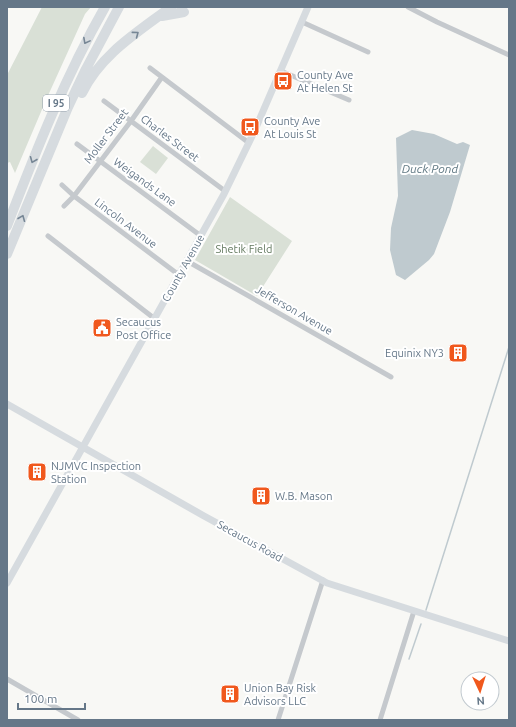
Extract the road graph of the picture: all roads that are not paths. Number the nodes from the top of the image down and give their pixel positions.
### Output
1 (105, 7) edge
2 (119, 7) edge
3 (171, 7) edge
4 (308, 7) edge
5 (408, 7) edge
6 (184, 12) dead end
7 (158, 17) junction
8 (302, 22) junction
9 (368, 52) dead end
10 (509, 55) edge
11 (150, 68) dead end
12 (281, 71) junction
13 (162, 77) junction
14 (348, 100) dead end
15 (104, 101) dead end
16 (131, 121) junction
17 (249, 143) junction
18 (77, 144) dead end
19 (48, 154) junction
20 (100, 161) junction
21 (62, 185) dead end
22 (225, 191) junction
23 (74, 196) junction
24 (16, 204) junction
25 (64, 206) dead end
26 (7, 219) edge
27 (7, 226) edge
28 (48, 236) dead end
29 (201, 236) junction
30 (7, 254) edge
31 (187, 261) junction
32 (179, 275) junction
33 (154, 319) junction
34 (391, 377) dead end
35 (7, 404) edge
36 (82, 447) junction
37 (323, 580) junction
38 (7, 583) edge
39 (414, 611) junction
40 (509, 641) edge
41 (7, 679) edge
42 (78, 720) edge
43 (278, 720) edge
44 (380, 720) edge

1 -> 24 highway, I 95
2 - 19 highway, I 95
3 - 7 highway
4 - 8 main road, County Avenue
5 - 10 street
6 - 7 highway
19 -> 7 highway
8 - 9 street
8 - 12 main road, County Avenue
11 - 13 street
12 - 14 street
12 - 17 main road, County Avenue
13 - 16 street, Moller Street
13 - 17 street
15 - 16 street, Charles Street
16 - 20 street, Moller Street
16 - 22 street, Charles Street
17 - 22 main road, County Avenue
18 - 20 street, Weigands Lane
30 -> 19 highway, I 95
20 - 23 street, Moller Street
20 - 29 street, Weigands Lane
21 - 23 street, Lincoln Avenue
22 - 29 main road, County Avenue
23 - 25 street, Moller Street
23 - 32 street, Lincoln Avenue
24 - 26 highway
24 - 27 highway, I 95
28 - 33 street
29 - 31 main road, County Avenue
31 - 32 main road, County Avenue
31 - 34 street, Jefferson Avenue
32 - 33 main road, County Avenue
33 - 36 main road, County Avenue
35 - 36 main road, Secaucus Road
36 - 37 main road, Secaucus Road
36 - 38 main road, County Avenue
37 - 39 main road, Secaucus Road
37 - 43 street
39 - 40 main road, Secaucus Road
39 - 44 street
41 - 42 street

